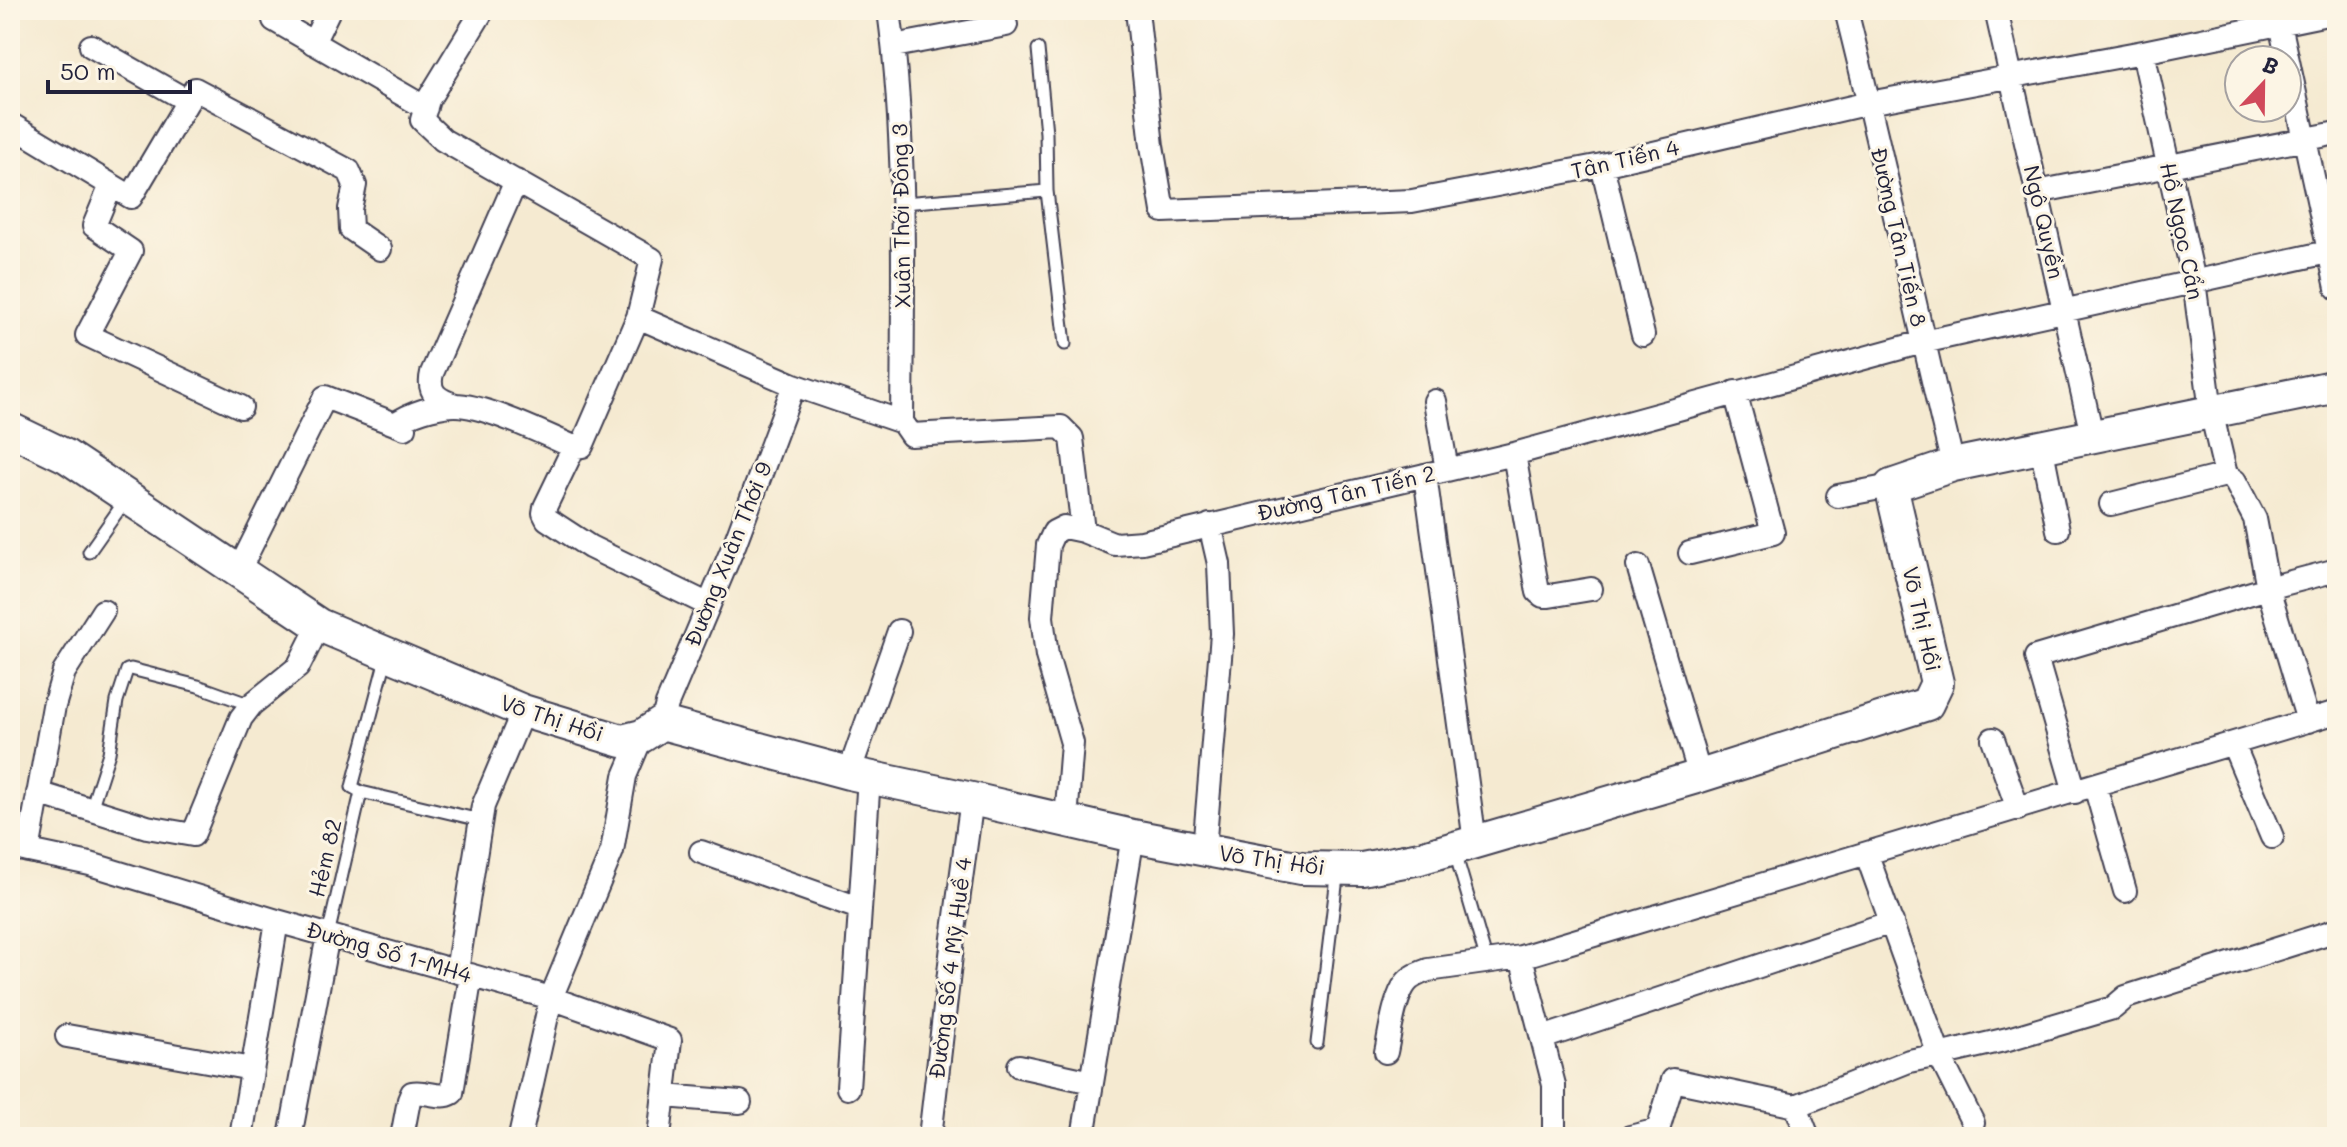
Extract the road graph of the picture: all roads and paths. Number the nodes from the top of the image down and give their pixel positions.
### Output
1 (329, 10) edge
2 (483, 10) edge
3 (889, 10) edge
4 (1137, 10) edge
5 (1846, 10) edge
6 (1996, 10) edge
7 (2337, 12) edge
8 (2279, 16) edge
9 (274, 20) dead end
10 (1006, 25) dead end
11 (313, 43) junction
12 (91, 46) dead end
13 (894, 46) junction
14 (1038, 49) dead end
15 (2143, 52) junction
16 (2010, 75) junction
17 (188, 101) junction
18 (1869, 103) junction
19 (426, 108) junction
20 (10, 124) edge
21 (2337, 133) edge
22 (2305, 140) junction
23 (1602, 165) junction
24 (2169, 168) junction
25 (516, 181) junction
26 (111, 185) junction
27 (1047, 191) junction
28 (2037, 192) junction
29 (903, 203) junction
30 (380, 249) dead end
31 (2333, 251) edge
32 (2194, 281) junction
33 (2337, 288) edge
34 (2064, 311) junction
35 (638, 317) junction
36 (1643, 335) dead end
37 (1923, 342) junction
38 (1065, 344) dead end
39 (794, 385) junction
40 (2337, 386) edge
41 (1735, 392) junction
42 (1435, 401) dead end
43 (456, 405) junction
44 (241, 407) dead end
45 (2211, 411) junction
46 (902, 422) junction
47 (10, 429) edge
48 (2092, 435) junction
49 (2041, 445) junction
50 (574, 447) junction
51 (1514, 454) junction
52 (1953, 465) junction
53 (1436, 472) junction
54 (2226, 475) junction
55 (1891, 486) junction
56 (1838, 496) dead end
57 (127, 497) junction
58 (2111, 504) dead end
59 (1210, 525) junction
60 (2058, 530) dead end
61 (1083, 531) junction
62 (89, 552) dead end
63 (1690, 553) dead end
64 (1638, 566) dead end
65 (2337, 570) edge
66 (238, 572) junction
67 (2268, 588) junction
68 (1591, 589) dead end
69 (709, 605) junction
70 (103, 611) dead end
71 (319, 625) junction
72 (899, 631) dead end
73 (388, 654) junction
74 (251, 705) junction
75 (523, 711) junction
76 (2337, 712) edge
77 (2308, 721) junction
78 (652, 730) junction
79 (1993, 739) dead end
80 (2233, 744) junction
81 (859, 775) junction
82 (1700, 776) junction
83 (2085, 789) junction
84 (361, 792) junction
85 (38, 793) junction
86 (972, 799) junction
87 (91, 809) junction
88 (2018, 809) junction
89 (480, 820) junction
90 (1066, 820) junction
91 (1133, 836) junction
92 (2272, 837) dead end
93 (1464, 845) junction
94 (19, 849) edge
95 (1204, 850) junction
96 (701, 852) dead end
97 (1867, 855) junction
98 (1338, 869) junction
99 (2125, 891) dead end
100 (859, 908) junction
101 (277, 921) junction
102 (1892, 922) junction
103 (2337, 930) edge
104 (328, 935) junction
105 (1521, 957) junction
106 (1487, 962) junction
107 (464, 973) junction
108 (551, 998) junction
109 (67, 1036) dead end
110 (1542, 1038) junction
111 (1317, 1043) dead end
112 (1386, 1052) dead end
113 (1939, 1055) junction
114 (1019, 1066) dead end
115 (252, 1069) junction
116 (1092, 1082) junction
117 (848, 1088) dead end
118 (664, 1096) junction
119 (740, 1102) dead end
120 (1796, 1106) junction
121 (1973, 1123) dead end
122 (1659, 1134) edge
123 (241, 1137) edge
124 (290, 1137) edge
125 (402, 1137) edge
126 (520, 1137) edge
127 (659, 1137) edge
128 (930, 1137) edge
129 (1083, 1137) edge
130 (1554, 1137) edge
131 (1630, 1137) edge
132 (1808, 1137) edge

1 - 11 street
2 - 19 street
3 - 13 street, Xuân Thới Đông 3
4 - 23 street, Tân Tiến 4
5 - 18 street, Đường Tân Tiến 8
6 - 16 street, Ngô Quyền
7 - 8 street, Tân Tiến 4
8 - 15 street, Tân Tiến 4
8 - 22 street
9 - 11 street
10 - 13 street
11 - 19 street
12 - 17 street
13 - 29 street, Xuân Thới Đông 3
14 - 27 lane
15 - 16 street, Tân Tiến 4
15 - 24 street, Hồ Ngọc Cẩn
16 - 18 street, Tân Tiến 4
16 - 28 street, Ngô Quyền
17 - 26 street
17 - 30 street
18 - 23 street, Tân Tiến 4
18 - 37 street, Đường Tân Tiến 8
19 - 25 street
20 - 26 street
21 - 22 street
22 - 24 street
22 - 31 street
23 - 36 street
24 - 28 street
24 - 32 street, Hồ Ngọc Cẩn
25 - 35 street
25 - 43 street
26 - 44 street
27 - 29 lane
27 - 38 lane
28 - 34 street, Ngô Quyền
29 - 46 street, Xuân Thới Đông 3
31 - 32 street, Đường Tân Tiến 2
31 - 33 street
32 - 34 street, Đường Tân Tiến 2
32 - 45 street, Hồ Ngọc Cẩn
34 - 37 street, Đường Tân Tiến 2
34 - 48 street, Ngô Quyền
35 - 39 street
35 - 50 street
37 - 41 street, Đường Tân Tiến 2
37 - 52 street, Đường Tân Tiến 8
39 - 46 street
39 - 69 street, Đường Xuân Thới 9
40 - 45 street
41 - 51 street, Đường Tân Tiến 2
41 - 63 street
42 - 53 street
43 - 50 street
43 - 66 street
45 - 48 street
45 - 54 street, Hồ Ngọc Cẩn
46 - 61 street
47 - 57 street, Võ Thị Hồi
48 - 49 street
49 - 52 street
49 - 60 street
50 - 69 street
51 - 53 street, Đường Tân Tiến 2
51 - 68 street
52 - 55 street
53 - 59 street, Đường Tân Tiến 2
53 - 93 street
54 - 58 street
54 - 67 street
55 - 56 street
55 - 82 street, Võ Thị Hồi
57 - 62 lane
57 - 66 street, Võ Thị Hồi
59 - 61 street, Đường Tân Tiến 2
59 - 95 street
61 - 90 street
64 - 82 street
65 - 67 street
66 - 71 street, Võ Thị Hồi
67 - 77 street
67 - 83 street
69 - 78 street, Đường Xuân Thới 9
70 - 85 street
71 - 73 street, Võ Thị Hồi
71 - 74 street
72 - 81 street
73 - 75 street, Võ Thị Hồi
73 - 84 lane, Hẻm 82
74 - 87 street
74 - 87 lane
75 - 78 street, Võ Thị Hồi
75 - 89 street
76 - 77 street
77 - 80 street
78 - 81 street, Võ Thị Hồi
78 - 108 street, Đường Xuân Thới 9
79 - 88 street
80 - 83 street
80 - 92 street
81 - 86 street, Võ Thị Hồi
81 - 100 street
82 - 93 street, Võ Thị Hồi
83 - 88 street
83 - 99 street
84 - 89 lane
84 - 104 lane, Hẻm 82
85 - 87 street
85 - 94 street
86 - 90 street, Võ Thị Hồi
86 - 128 street, Đường Số 4 Mỹ Huề 4
88 - 97 street
89 - 107 street
90 - 91 street, Võ Thị Hồi
91 - 95 street, Võ Thị Hồi
91 - 116 street
93 - 98 street, Võ Thị Hồi
93 - 106 lane
94 - 101 street, Đường Số 1-MH4
95 - 98 street, Võ Thị Hồi
96 - 100 street
97 - 102 street
97 - 105 street
98 - 111 lane
100 - 117 street
101 - 104 street, Đường Số 1-MH4
101 - 115 street
102 - 110 street
102 - 113 street
103 - 113 street
104 - 107 street, Đường Số 1-MH4
104 - 124 street
105 - 106 street
105 - 110 street
106 - 112 street
107 - 108 street, Đường Số 1-MH4
107 - 125 street
108 - 118 street, Đường Số 1-MH4
108 - 126 street, Đường Xuân Thới 9
109 - 115 street
110 - 130 street
113 - 120 street
113 - 121 street
114 - 116 street
115 - 123 street
116 - 129 street
118 - 119 street
118 - 127 street, Đường Số 1-MH4
120 - 122 street
120 - 132 street
122 - 131 street

